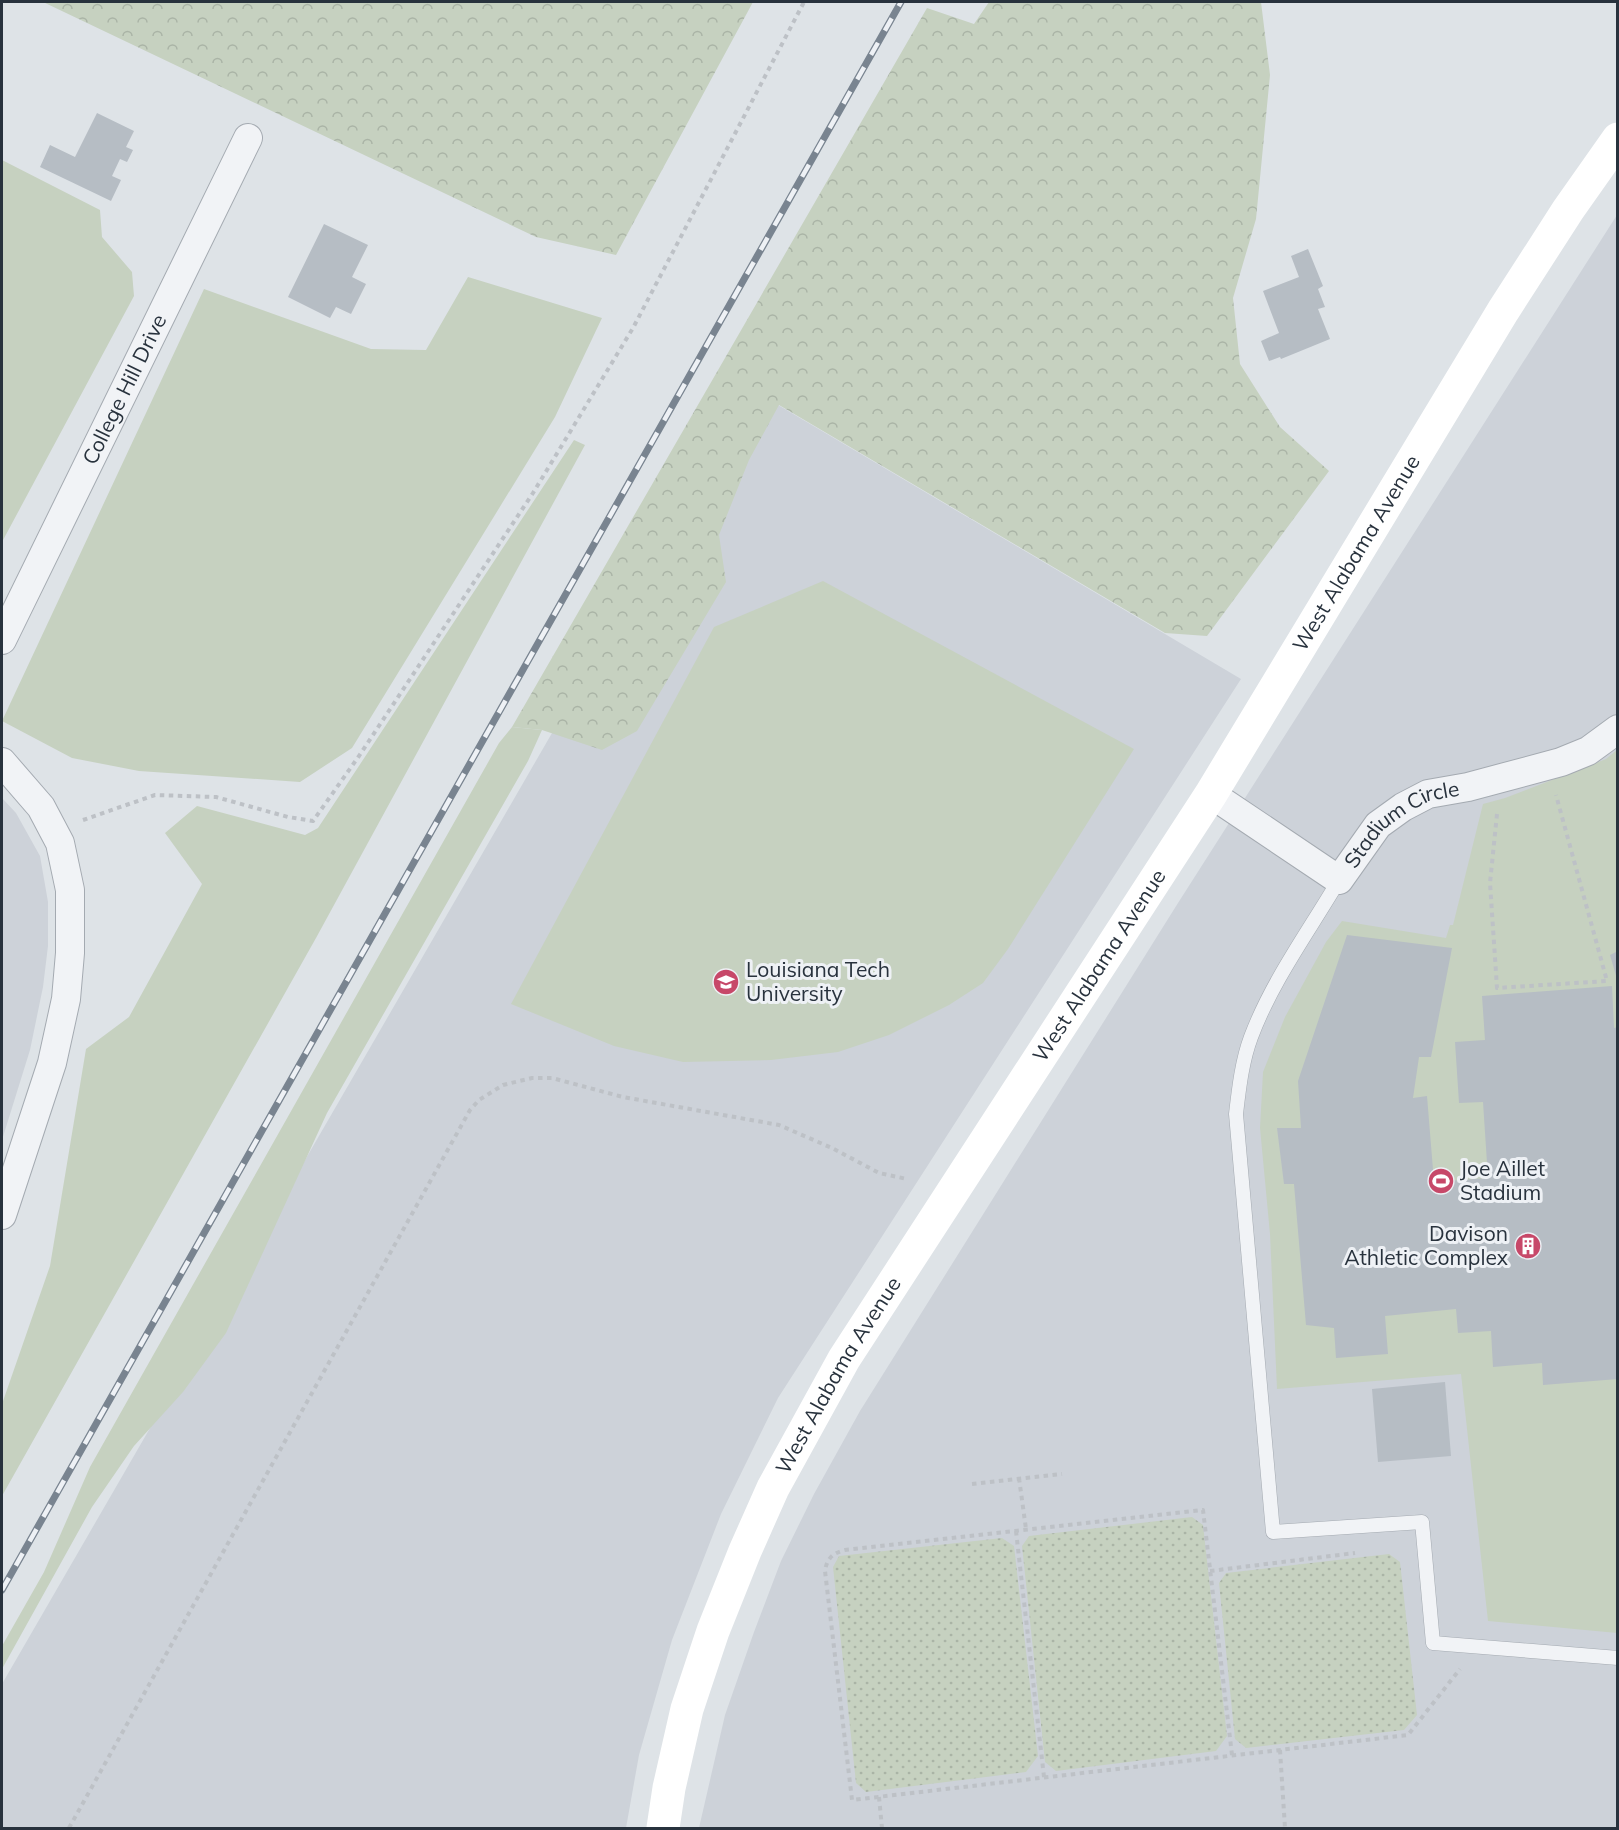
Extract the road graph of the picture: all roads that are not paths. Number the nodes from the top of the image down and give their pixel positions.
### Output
1 (248, 138) dead end
2 (1617, 139) edge
3 (2, 640) edge
4 (1617, 729) edge
5 (2, 762) edge
6 (1211, 794) junction
7 (1340, 880) junction
8 (2, 1215) edge
9 (1617, 1658) edge
10 (663, 1828) edge

1 - 3 street, College Hill Drive
2 - 6 main road, West Alabama Avenue
4 - 7 street, Stadium Circle
5 - 8 street
6 - 7 street, Stadium Circle
6 - 10 main road, West Alabama Avenue
7 - 9 lane

